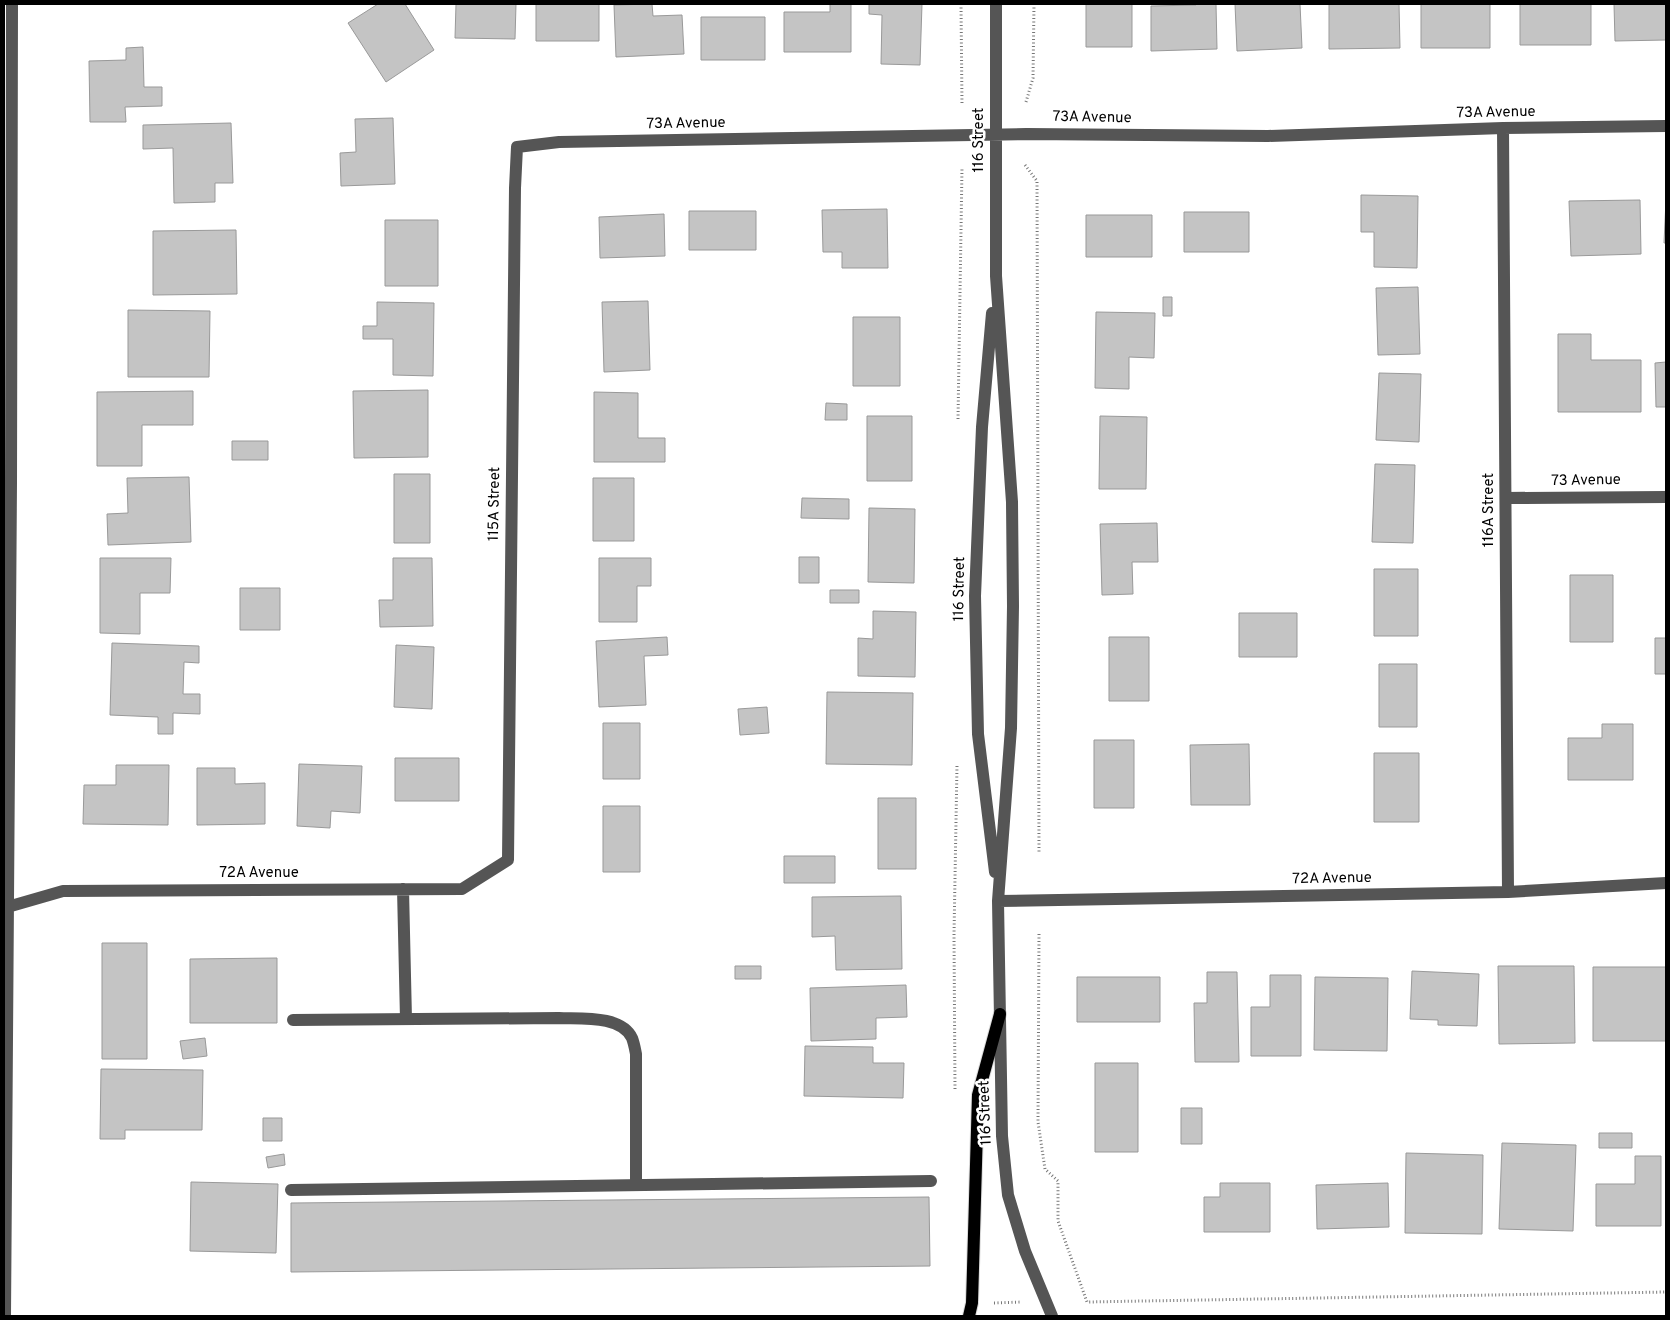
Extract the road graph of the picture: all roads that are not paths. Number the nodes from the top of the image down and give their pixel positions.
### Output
1 (12, 4) edge
2 (996, 4) edge
3 (1666, 126) edge
4 (1503, 128) junction
5 (995, 134) junction
6 (517, 147) joint
7 (996, 276) junction
8 (7, 484) edge
9 (1666, 497) edge
10 (1506, 498) junction
11 (508, 860) joint
12 (1666, 883) edge
13 (403, 889) junction
14 (1508, 892) junction
15 (998, 901) junction
16 (6, 908) edge
17 (1000, 1014) junction
18 (406, 1019) junction
19 (293, 1020) dead end
20 (930, 1181) dead end
21 (636, 1185) junction
22 (291, 1190) dead end
23 (5, 1316) edge
24 (969, 1316) edge
25 (1052, 1316) edge

1 - 8 street
2 - 5 street, 116 Street
3 - 4 street, 73A Avenue
4 - 5 street, 73A Avenue
4 - 10 street, 116A Street
5 - 6 street, 73A Avenue
5 - 7 street, 116 Street
6 - 11 street, 115A Street
7 - 15 street, 116 Street
7 - 15 street, 116 Street
8 - 16 street
9 - 10 street, 73 Avenue
10 - 14 street, 116A Street
11 - 13 street, 72A Avenue
12 - 14 street, 72A Avenue
13 - 16 street, 72A Avenue
13 - 18 street
14 - 15 street, 72A Avenue
15 - 17 street, 116 Street
16 - 23 street
17 - 24 main road
17 - 25 street, 116 Street
18 - 19 street
18 - 21 street
20 - 21 street
21 - 22 street

